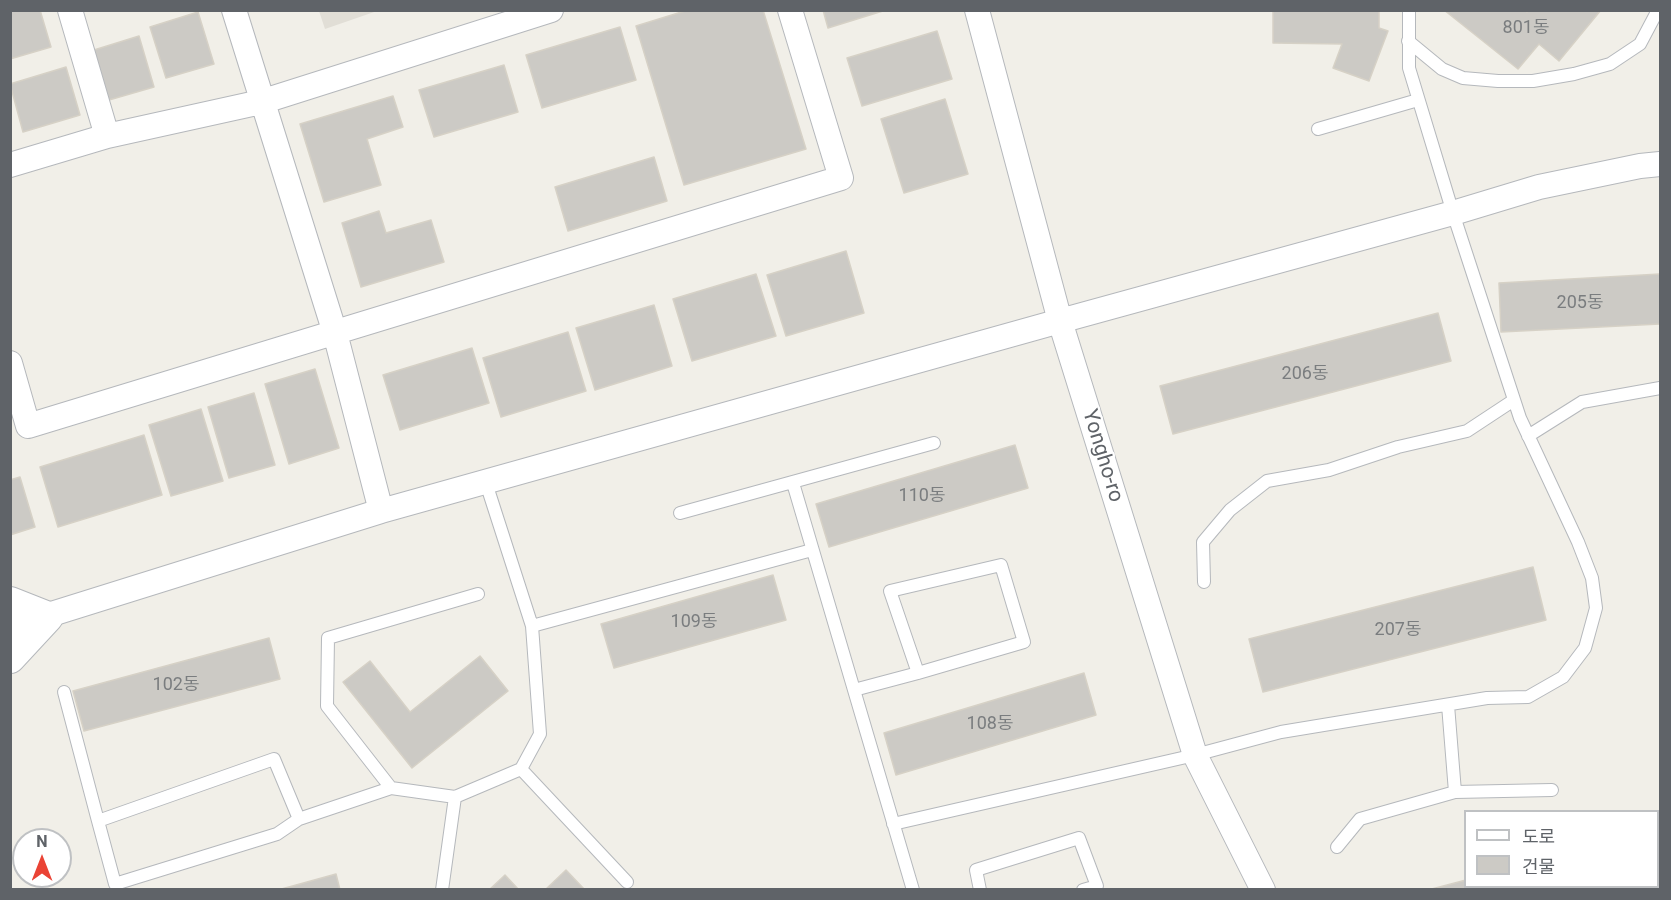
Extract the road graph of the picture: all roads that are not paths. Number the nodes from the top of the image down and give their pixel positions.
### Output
1 (70, 10) edge
2 (234, 10) edge
3 (551, 10) edge
4 (790, 10) edge
5 (977, 10) edge
6 (1408, 10) edge
7 (1658, 10) edge
8 (1408, 41) junction
9 (1418, 100) junction
10 (261, 102) junction
11 (1318, 129) dead end
12 (107, 136) junction
13 (1660, 164) edge
14 (10, 165) edge
15 (1453, 213) junction
16 (1060, 321) junction
17 (334, 333) junction
18 (10, 363) edge
19 (1660, 388) edge
20 (1514, 400) junction
21 (1528, 436) junction
22 (934, 443) dead end
23 (486, 483) junction
24 (793, 483) junction
25 (381, 511) junction
26 (680, 513) dead end
27 (812, 550) junction
28 (1204, 582) dead end
29 (478, 594) dead end
30 (10, 602) edge
31 (48, 617) junction
32 (531, 626) junction
33 (10, 627) edge
34 (10, 658) edge
35 (918, 674) junction
36 (854, 690) junction
37 (64, 692) dead end
38 (1448, 705) junction
39 (1195, 755) junction
40 (521, 769) junction
41 (391, 788) junction
42 (1552, 790) dead end
43 (1455, 792) junction
44 (455, 797) junction
45 (299, 819) junction
46 (98, 821) junction
47 (893, 824) junction
48 (1337, 847) dead end
49 (627, 882) dead end
50 (442, 890) edge
51 (913, 890) edge
52 (980, 890) edge
53 (1083, 890) edge
54 (1263, 890) edge

1 - 12 street
2 - 10 street
3 - 10 street
4 - 17 street
5 - 16 street, Yongho-ro
6 - 8 lane
7 - 8 lane
8 - 9 lane
9 - 11 lane
9 - 15 lane
10 - 12 street
10 - 17 street
12 - 14 street
13 - 15 street
15 - 16 street
15 - 20 lane
16 - 23 street
16 - 39 street, Yongho-ro
17 - 18 street
17 - 25 street
19 - 21 lane
20 - 21 lane
20 - 28 lane
21 - 38 lane
22 - 24 lane
23 - 25 street
23 - 32 lane
24 - 26 lane
24 - 27 lane
25 - 31 street
27 - 32 lane
27 - 36 lane
29 - 41 lane
30 - 31 street
31 - 33 street
31 - 34 street
32 - 40 lane
35 - 35 lane
35 - 36 lane
36 - 47 lane
37 - 46 lane
38 - 39 lane
38 - 43 lane
39 - 47 lane
39 - 54 street, Yongho-ro
40 - 44 lane
40 - 49 lane
41 - 44 lane
41 - 45 lane
42 - 43 lane
43 - 48 lane
44 - 50 lane
45 - 46 lane
45 - 46 lane
47 - 51 lane
52 - 53 lane

